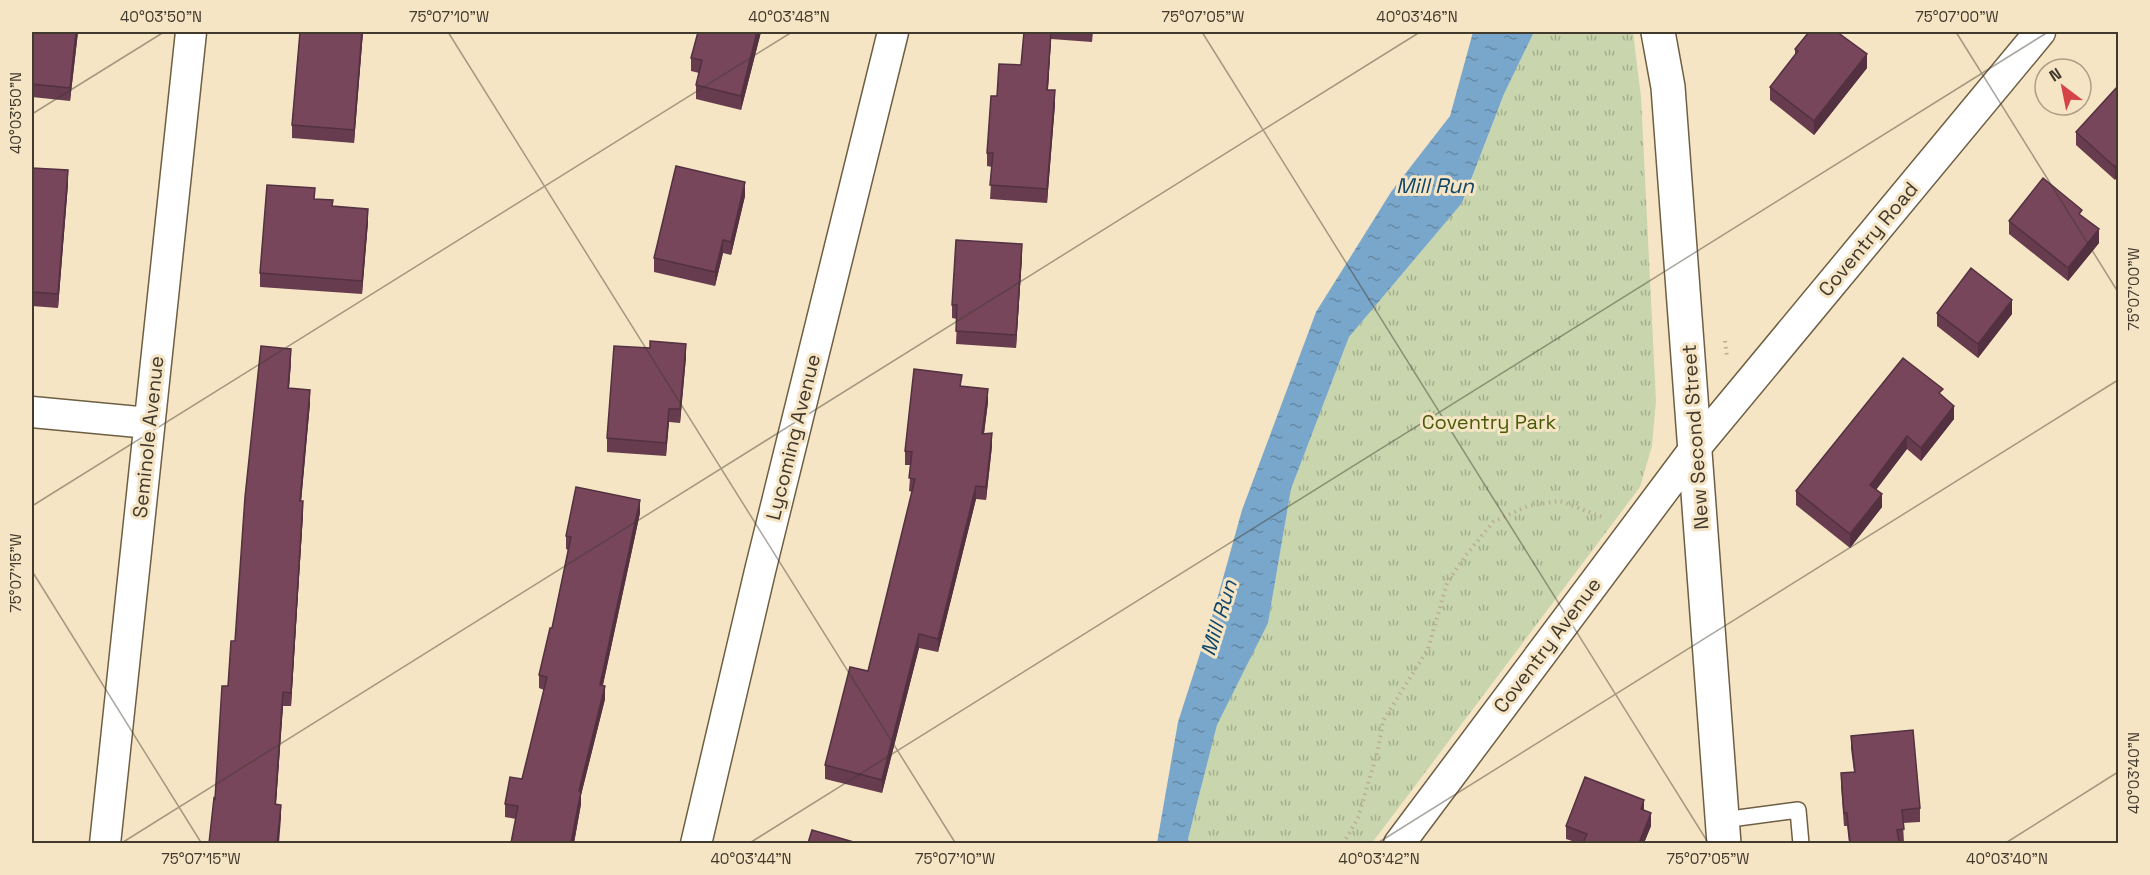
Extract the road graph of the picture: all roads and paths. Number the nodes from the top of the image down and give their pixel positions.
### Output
1 (191, 32) edge
2 (893, 32) edge
3 (1658, 32) edge
4 (2040, 32) edge
5 (1724, 339) dead end
6 (1728, 367) dead end
7 (32, 412) edge
8 (149, 423) junction
9 (1696, 447) junction
10 (1634, 529) junction
11 (1724, 832) edge
12 (105, 843) edge
13 (696, 843) edge
14 (1343, 843) edge
15 (1398, 843) edge
16 (1801, 843) edge

1 - 8 street, Seminole Avenue
2 - 13 street, Lycoming Avenue
3 - 9 street, New Second Street
4 - 9 street, Coventry Road
5 - 6 path
7 - 8 street
8 - 12 street, Seminole Avenue
9 - 10 street, Coventry Avenue
9 - 11 street, New Second Street
10 - 14 path
10 - 15 street, Coventry Avenue
11 - 16 lane

